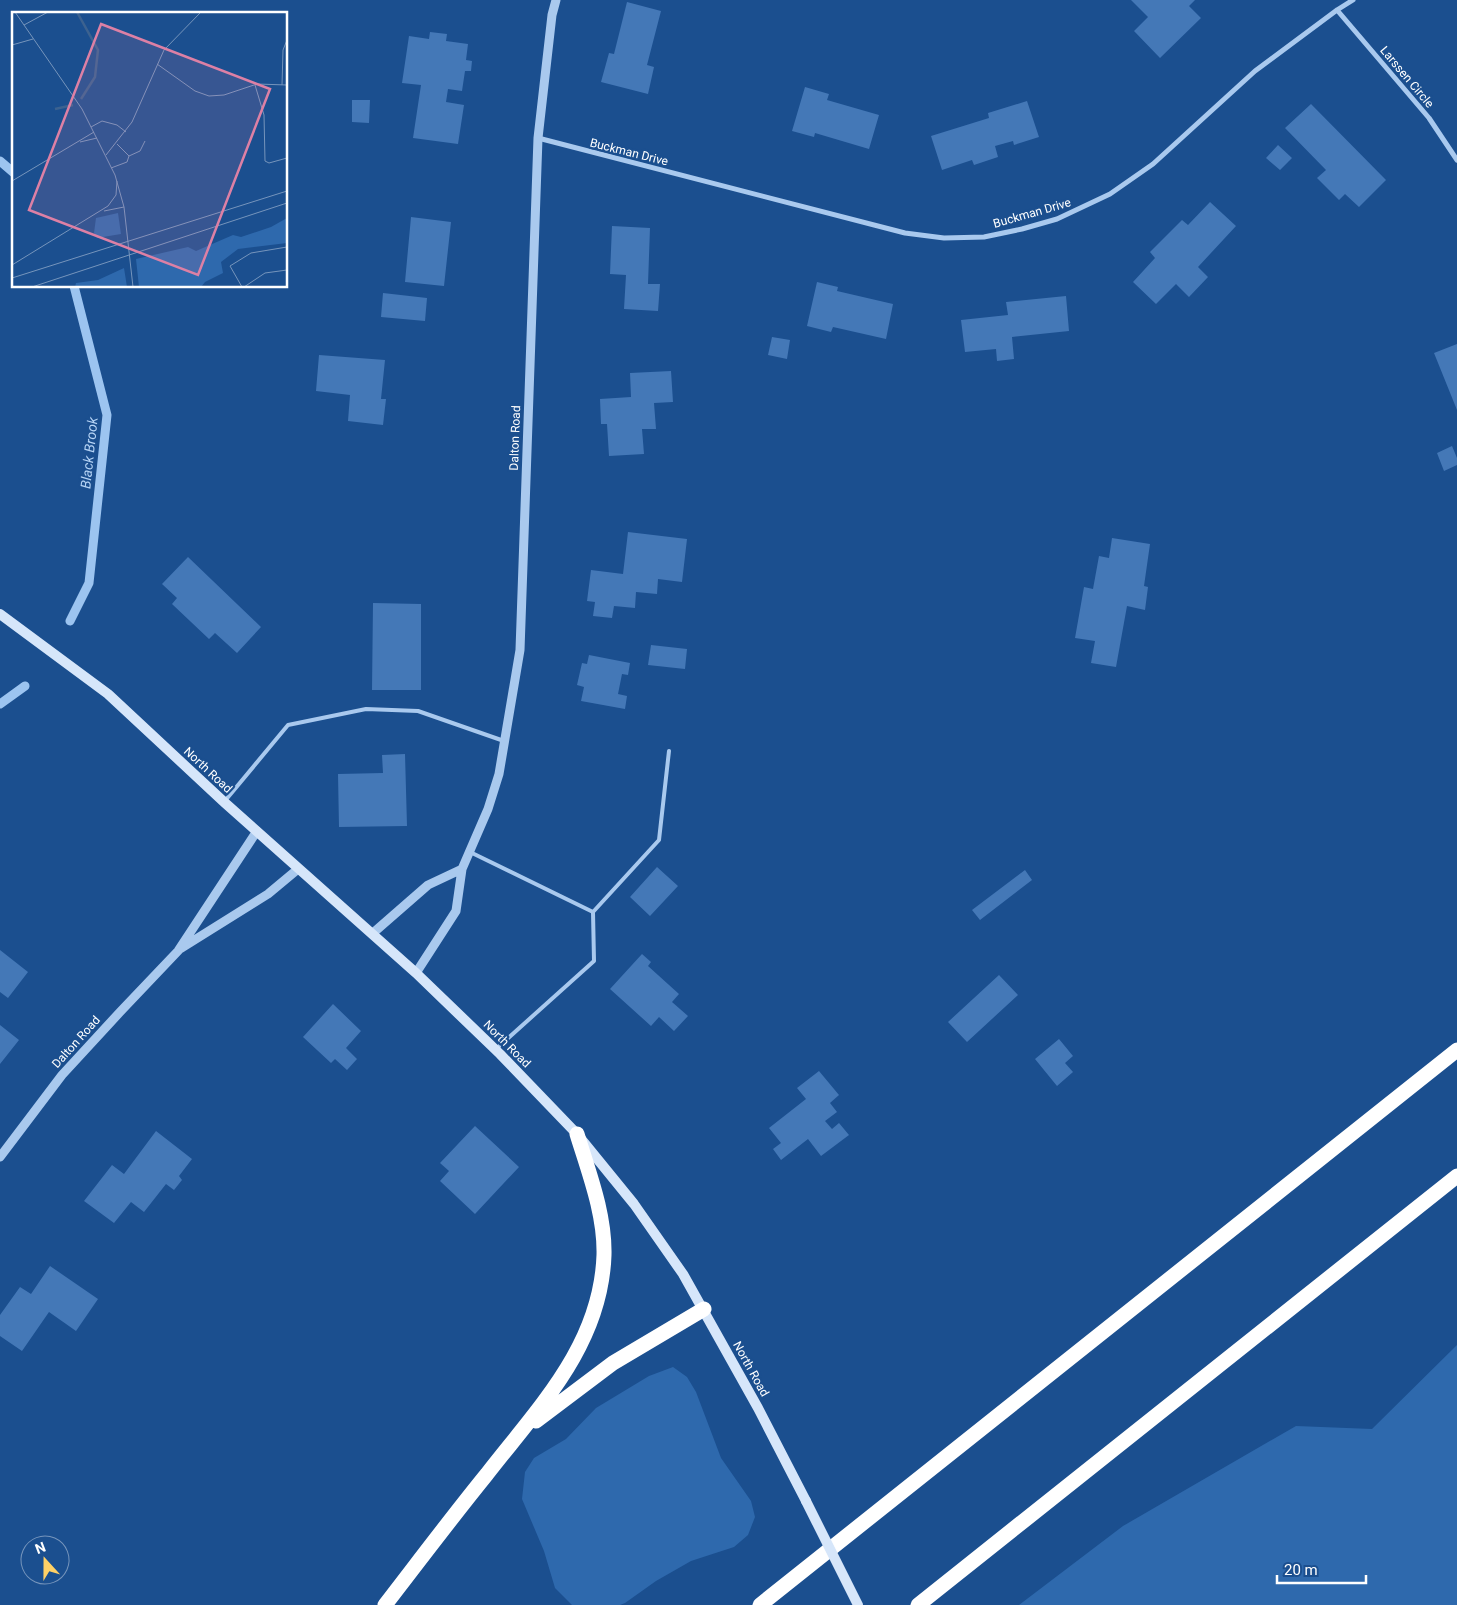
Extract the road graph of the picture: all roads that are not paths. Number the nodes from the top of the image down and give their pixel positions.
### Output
1 (556, 0) edge
2 (1353, 0) edge
3 (1337, 10) junction
4 (538, 138) junction
5 (1457, 160) edge
6 (0, 614) edge
7 (505, 741) junction
8 (669, 751) dead end
9 (224, 802) junction
10 (257, 831) junction
11 (470, 852) junction
12 (298, 869) junction
13 (462, 869) junction
14 (593, 912) junction
15 (373, 933) junction
16 (178, 951) junction
17 (416, 973) junction
18 (495, 1050) junction
19 (1457, 1050) edge
20 (577, 1134) junction
21 (0, 1156) edge
22 (1457, 1176) edge
23 (704, 1309) junction
24 (515, 1440) junction
25 (385, 1605) edge
26 (760, 1605) edge
27 (858, 1605) edge
28 (918, 1605) edge

1 - 4 street, Dalton Road
2 - 3 street, Buckman Drive
3 - 4 street, Buckman Drive
3 - 5 street, Larssen Circle
4 - 7 street, Dalton Road
6 - 9 main road, North Road
7 - 9 lane
7 - 11 street, Dalton Road
8 - 14 lane
9 - 10 main road, North Road
10 - 12 main road, North Road
10 - 16 street, Dalton Road
11 - 13 street, Dalton Road
11 - 14 lane
12 - 15 main road, North Road
12 - 16 street, Dalton Road
13 - 15 street
13 - 17 street, Dalton Road
14 - 18 lane
15 - 17 main road, North Road
16 - 21 street, Dalton Road
17 - 18 main road, North Road
18 - 20 main road, North Road
19 - 26 highway
20 - 23 main road, North Road
20 - 24 highway
22 - 28 highway
23 - 24 highway
23 - 27 main road, North Road, bridge
24 - 25 highway

